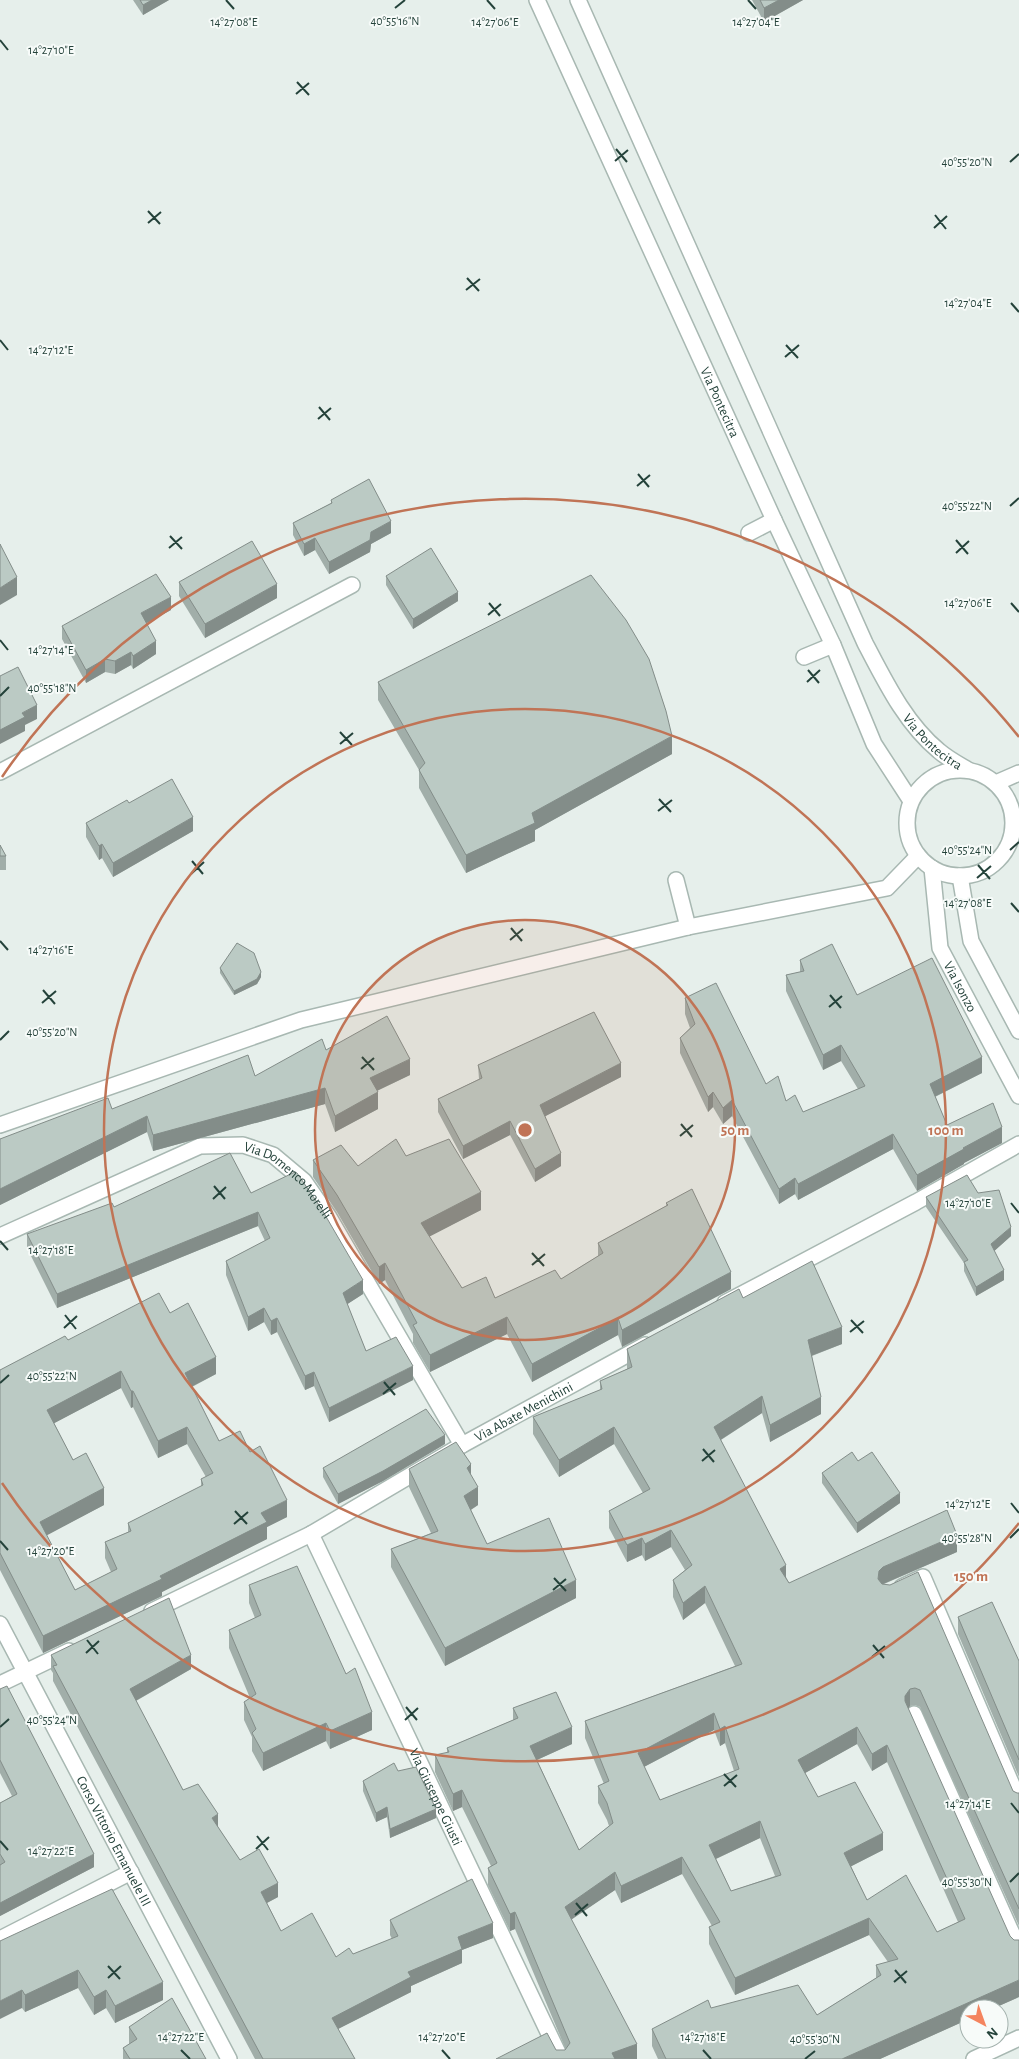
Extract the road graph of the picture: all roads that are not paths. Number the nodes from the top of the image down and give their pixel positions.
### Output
1 (537, 0) edge
2 (578, 0) edge
3 (774, 520) junction
4 (749, 533) dead end
5 (352, 585) dead end
6 (833, 645) junction
7 (804, 657) dead end
8 (968, 770) junction
9 (0, 772) edge
10 (1019, 773) edge
11 (996, 783) junction
12 (911, 801) junction
13 (1014, 845) edge
14 (918, 856) junction
15 (932, 868) junction
16 (960, 876) junction
17 (676, 880) dead end
18 (688, 927) junction
19 (1019, 1031) edge
20 (1019, 1096) edge
21 (0, 1125) edge
22 (1019, 1144) edge
23 (0, 1236) edge
24 (716, 1308) edge
25 (655, 1340) edge
26 (462, 1445) junction
27 (311, 1534) junction
28 (888, 1593) edge
29 (141, 1616) edge
30 (0, 1624) edge
31 (79, 1646) edge
32 (25, 1672) junction
33 (0, 1684) edge
34 (914, 1714) edge
35 (1019, 1801) edge
36 (131, 1872) junction
37 (0, 1939) edge
38 (1019, 1949) edge
39 (1019, 2038) edge
40 (228, 2059) edge
41 (561, 2059) edge
42 (974, 2059) edge

1 - 3 street, Via Pontecitra
2 - 8 street, Via Pontecitra
3 - 4 street
3 - 6 street, Via Pontecitra
5 - 9 street
6 - 7 street
6 - 12 street, Via Pontecitra
8 - 11 street
8 - 12 street
10 - 11 street
11 - 13 street
12 - 14 street
13 - 16 street
14 - 15 street
14 - 18 street
15 - 16 street
15 - 20 street, Via Isonzo
16 - 19 street
17 - 18 street
18 - 21 street
22 - 24 street
23 - 26 street, Via Domenco Morelli
25 - 26 street, Via Abate Menichini
26 - 27 street, Via Abate Menichini
27 - 29 street, Via Abate Menichini
27 - 41 street, Via Giuseppe Giusti
28 - 35 street
30 - 32 street, Corso Vittorio Emanuele III
31 - 32 street
32 - 33 street
32 - 36 street, Corso Vittorio Emanuele III
34 - 38 street
36 - 37 street
36 - 40 street, Corso Vittorio Emanuele III
39 - 42 street

